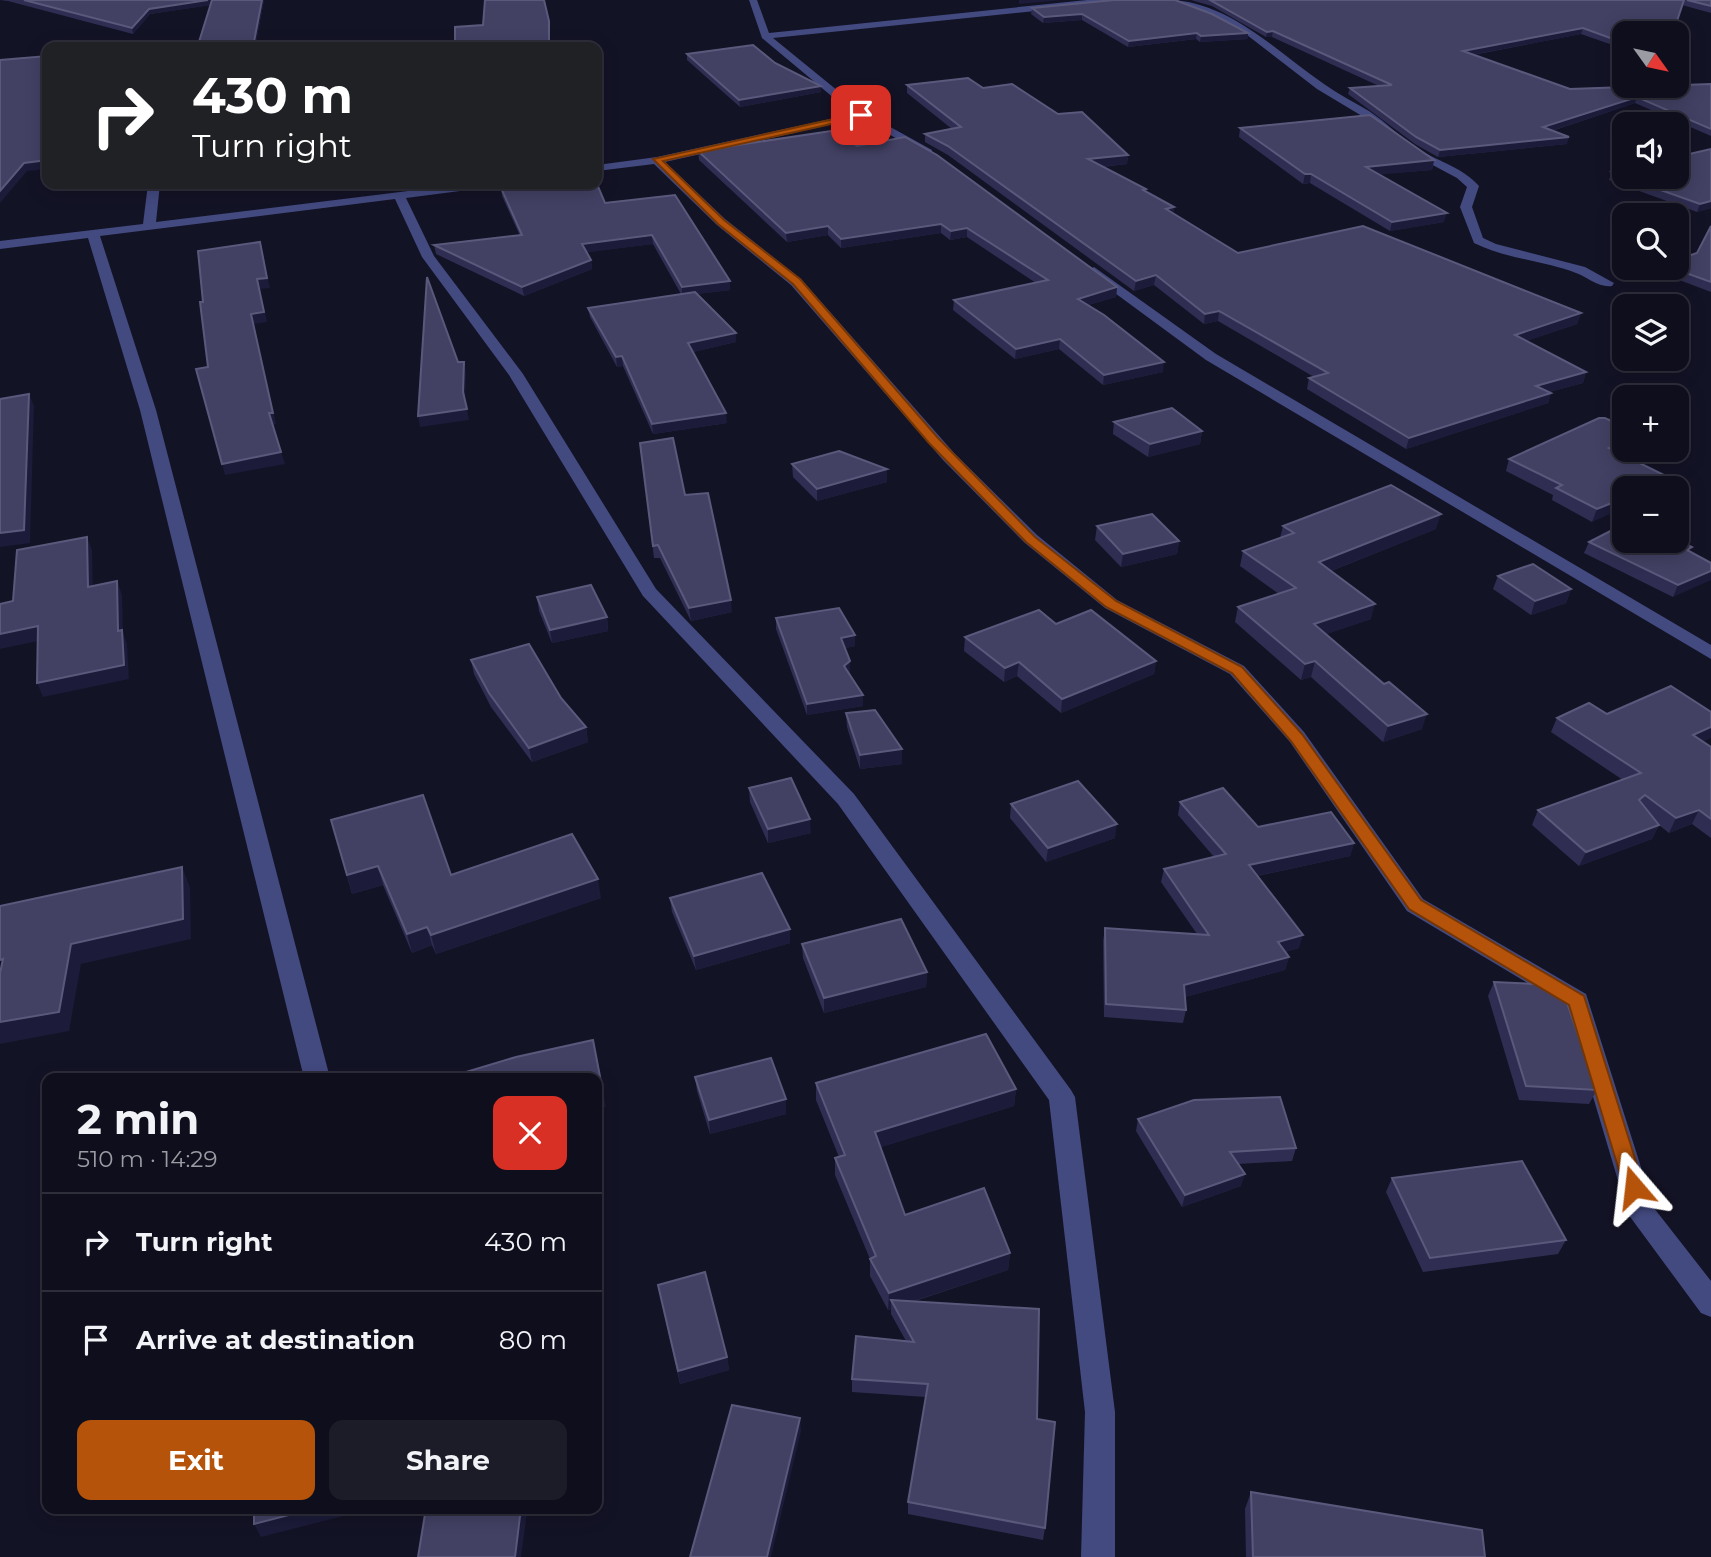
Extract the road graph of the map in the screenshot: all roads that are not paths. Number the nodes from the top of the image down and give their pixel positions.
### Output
1 (753, 0) edge
2 (1113, 0) edge
3 (1171, 0) edge
4 (765, 36) junction
5 (861, 115) junction
6 (657, 159) junction
7 (942, 159) edge
8 (602, 167) edge
9 (153, 189) edge
10 (456, 189) edge
11 (401, 197) junction
12 (149, 227) junction
13 (93, 235) junction
14 (0, 245) edge
15 (1077, 258) edge
16 (1607, 283) dead end
17 (1711, 653) edge
18 (316, 1073) edge
19 (1711, 1304) edge
20 (1098, 1557) edge

1 - 4 street
2 - 4 street
3 - 16 street
4 - 5 street
5 - 6 street
5 - 7 street
6 - 8 street
6 - 19 street
9 - 12 street
10 - 11 street
11 - 12 street
11 - 20 street
12 - 13 street
13 - 14 street
13 - 18 street
15 - 17 street

